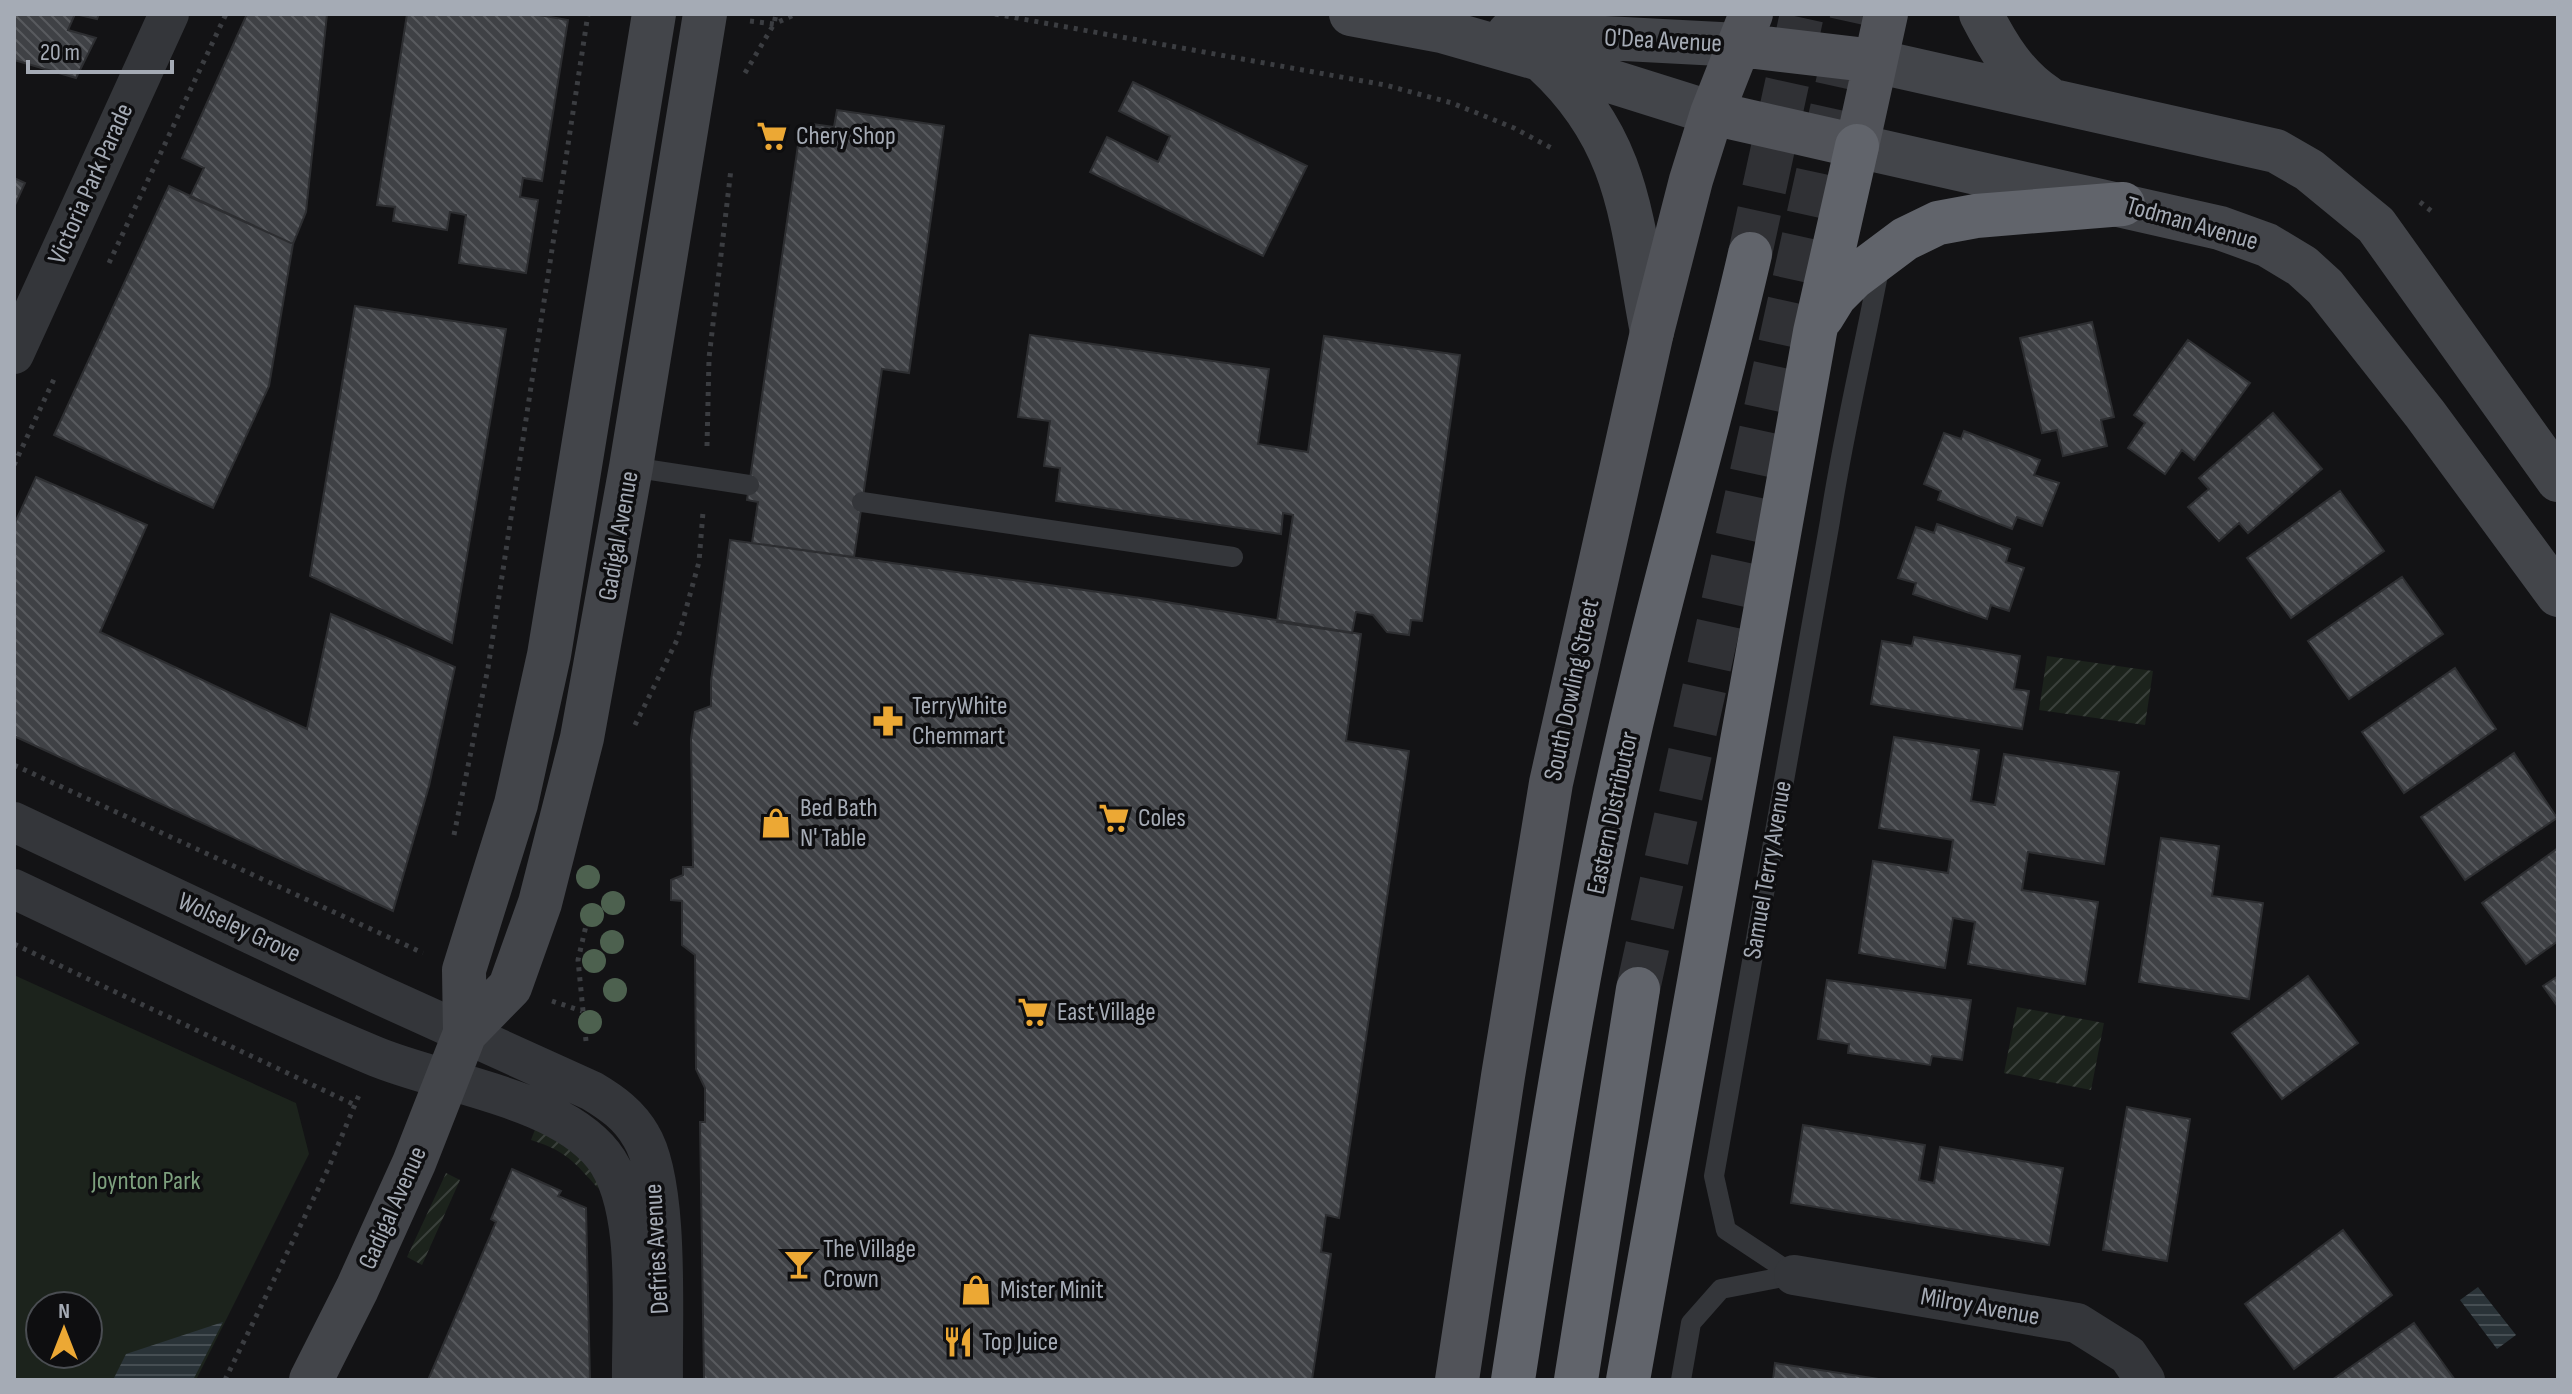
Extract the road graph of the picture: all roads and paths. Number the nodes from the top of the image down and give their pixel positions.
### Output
1 (169, 14) edge
2 (226, 14) edge
3 (588, 14) edge
4 (654, 14) edge
5 (705, 14) edge
6 (776, 14) edge
7 (796, 14) edge
8 (995, 14) edge
9 (1351, 14) edge
10 (1886, 14) edge
11 (1981, 14) edge
12 (774, 24) junction
13 (1745, 30) edge
14 (1442, 31) junction
15 (1540, 59) junction
16 (1875, 61) junction
17 (741, 82) dead end
18 (2047, 97) junction
19 (1712, 113) junction
20 (1857, 146) junction
21 (1560, 153) dead end
22 (732, 158) dead end
23 (2123, 204) junction
24 (1750, 254) tunnel mouth
25 (1882, 255) junction
26 (107, 268) dead end
27 (1652, 332) junction
28 (1815, 332) junction
29 (14, 354) edge
30 (60, 367) dead end
31 (14, 465) edge
32 (631, 467) junction
33 (706, 479) junction
34 (2558, 480) edge
35 (749, 485) dead end
36 (862, 502) dead end
37 (1233, 557) dead end
38 (2558, 595) edge
39 (633, 728) dead end
40 (14, 765) edge
41 (14, 822) edge
42 (454, 837) dead end
43 (14, 889) edge
44 (589, 913) dead end
45 (424, 937) dead end
46 (14, 944) edge
47 (1638, 989) tunnel mouth
48 (582, 1011) dead end
49 (465, 1033) junction
50 (447, 1080) junction
51 (1794, 1275) junction
52 (1454, 1370) edge
53 (225, 1380) edge
54 (311, 1380) edge
55 (632, 1380) edge
56 (663, 1380) edge
57 (1513, 1380) edge
58 (1576, 1380) edge
59 (1628, 1380) edge
60 (1681, 1380) edge
61 (2145, 1380) edge

1 - 29 street, Victoria Park Parade
2 - 26 path
3 - 42 path
4 - 49 street, Gadigal Avenue
5 - 32 street, Gadigal Avenue
6 - 12 path
7 - 12 path
8 - 21 path
9 - 14 street, O'Dea Avenue
10 - 16 main road
11 - 18 street
12 - 17 path
13 - 14 street, O'Dea Avenue
13 - 16 main road
13 - 19 main road, South Dowling Street
14 - 15 street, O'Dea Avenue
15 - 19 street, O'Dea Avenue
15 - 27 street
16 - 18 street
16 - 20 main road
18 - 34 street
19 - 20 main road
19 - 27 main road, South Dowling Street
20 - 23 street, Todman Avenue
20 - 28 highway
22 - 33 path
23 - 25 highway
23 - 38 street, Todman Avenue
24 - 57 highway, Eastern Distributor
25 - 28 highway
25 - 51 lane, Samuel Terry Avenue
27 - 52 main road, South Dowling Street
28 - 59 highway
30 - 31 path
32 - 33 lane
32 - 49 street, Gadigal Avenue
33 - 35 lane
33 - 39 path
36 - 37 lane
40 - 45 path
41 - 49 street, Wolseley Grove
43 - 50 street
44 - 48 path
46 - 53 path
47 - 58 highway
49 - 50 street, Gadigal Avenue
49 - 56 street, Defries Avenue
50 - 54 street, Gadigal Avenue
50 - 55 street, Defries Avenue
51 - 60 lane
51 - 61 street, Milroy Avenue

